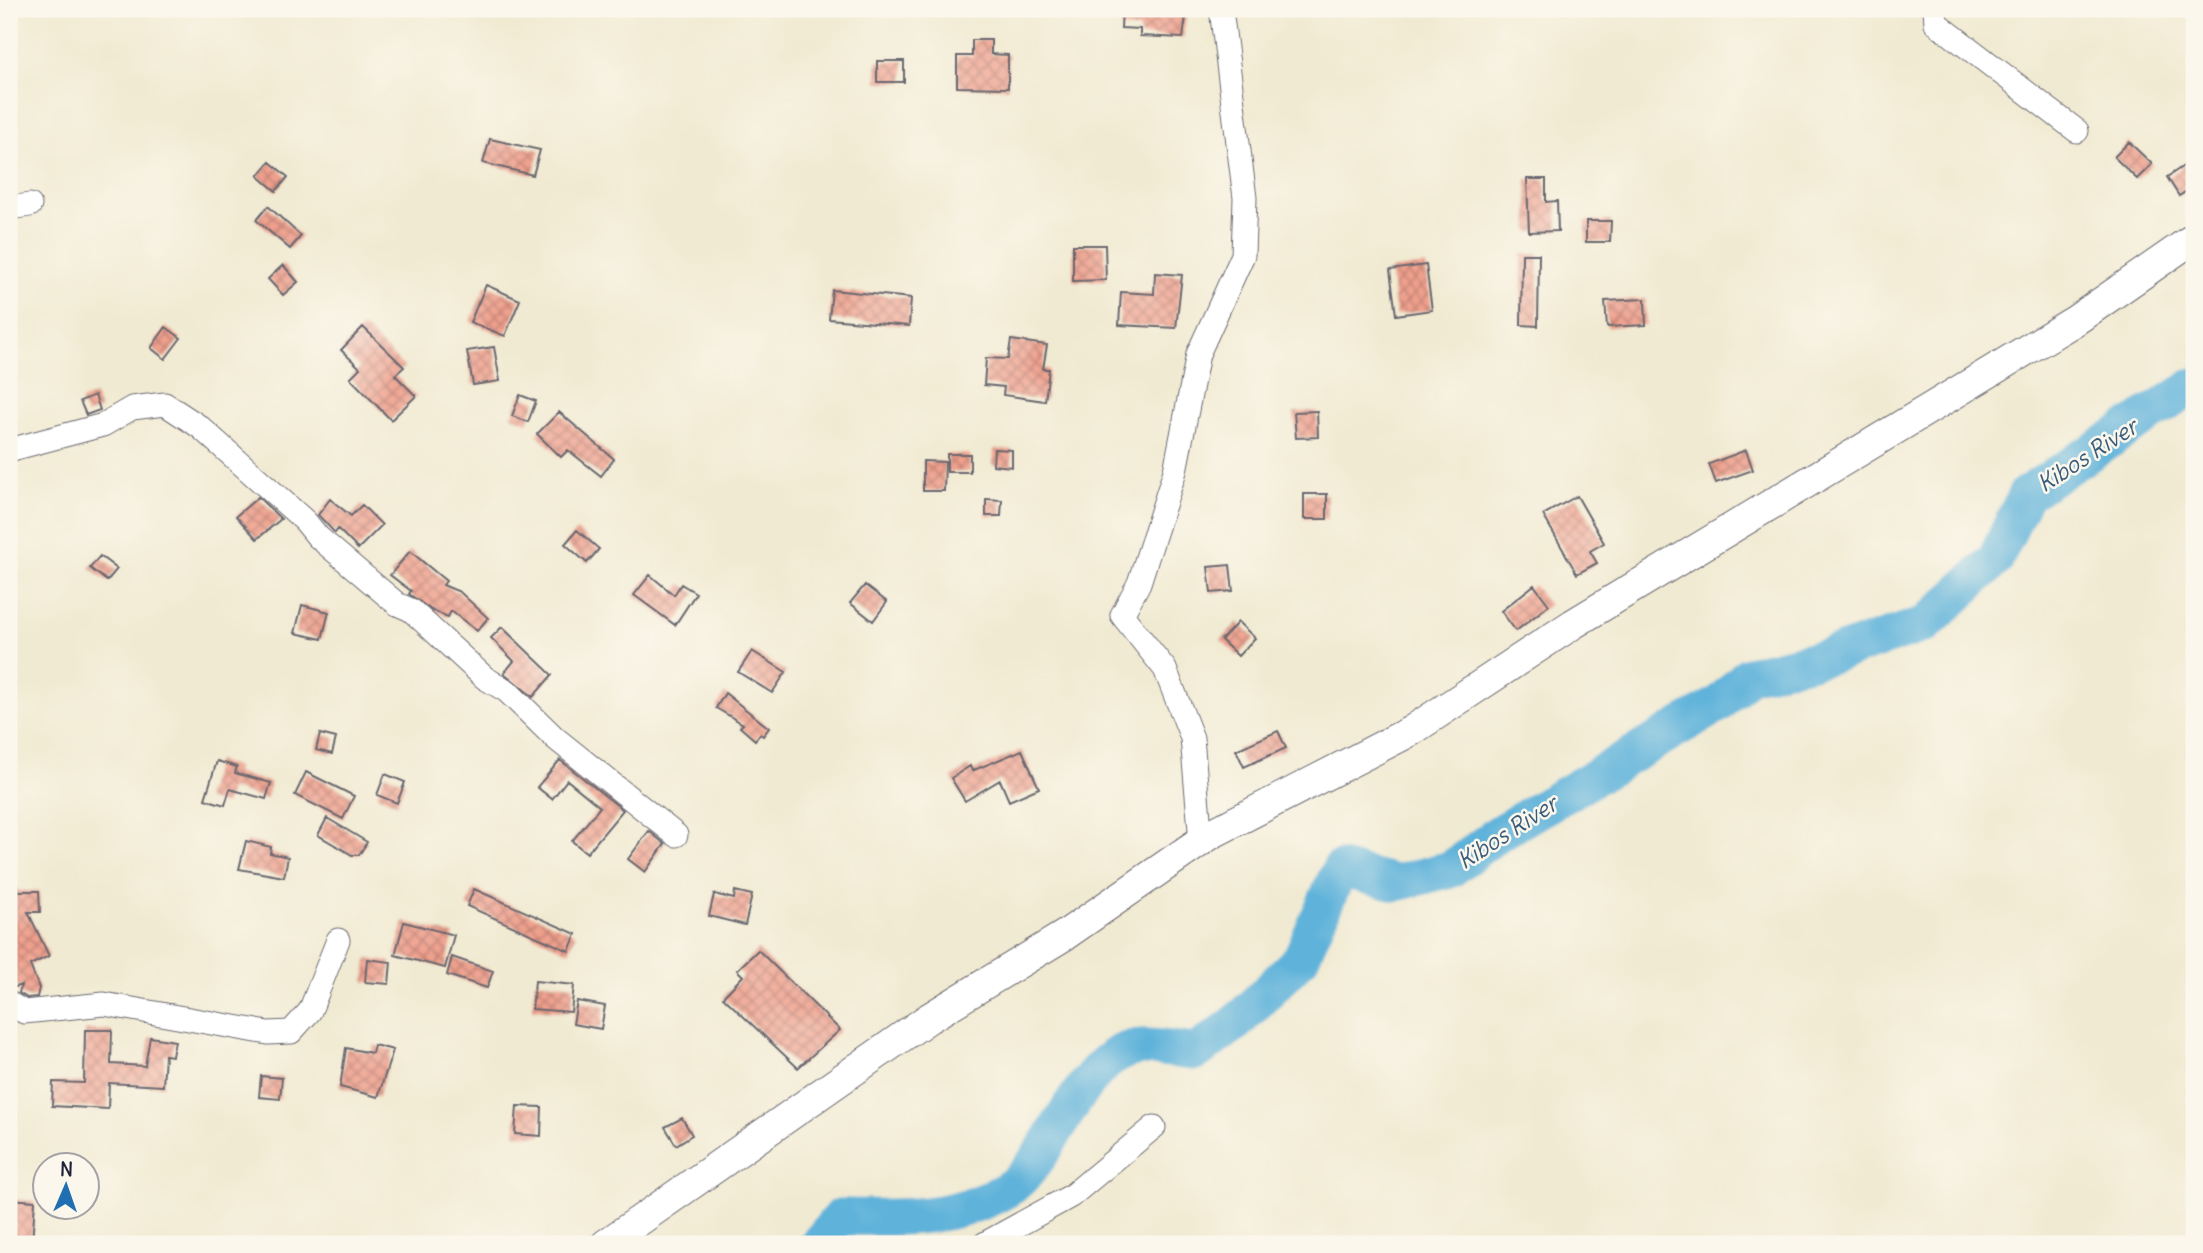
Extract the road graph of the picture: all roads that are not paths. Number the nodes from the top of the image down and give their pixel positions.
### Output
1 (1221, 9) edge
2 (1935, 9) edge
3 (2077, 131) dead end
4 (2194, 238) edge
5 (9, 450) edge
6 (676, 835) dead end
7 (1201, 841) junction
8 (338, 940) dead end
9 (9, 1003) edge
10 (1154, 1127) dead end
11 (606, 1244) edge
12 (984, 1244) edge

1 - 7 street
2 - 3 street
4 - 7 main road
5 - 6 street
7 - 11 main road
8 - 9 street
10 - 12 street

